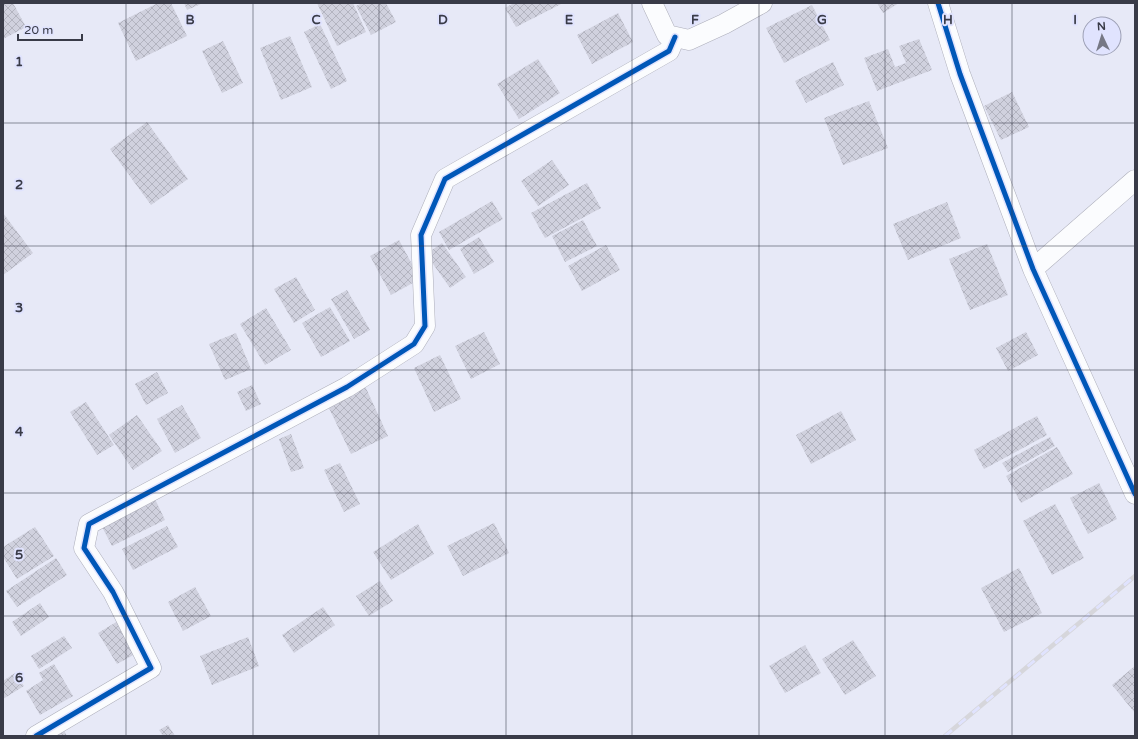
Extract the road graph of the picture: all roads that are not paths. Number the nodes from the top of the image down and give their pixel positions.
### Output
1 (652, 3) edge
2 (762, 3) edge
3 (938, 3) edge
4 (675, 37) junction
5 (1135, 180) edge
6 (1033, 269) junction
7 (1135, 494) edge
8 (36, 736) edge

1 - 4 street
2 - 4 street
3 - 6 street
4 - 8 street
5 - 6 street
6 - 7 street

